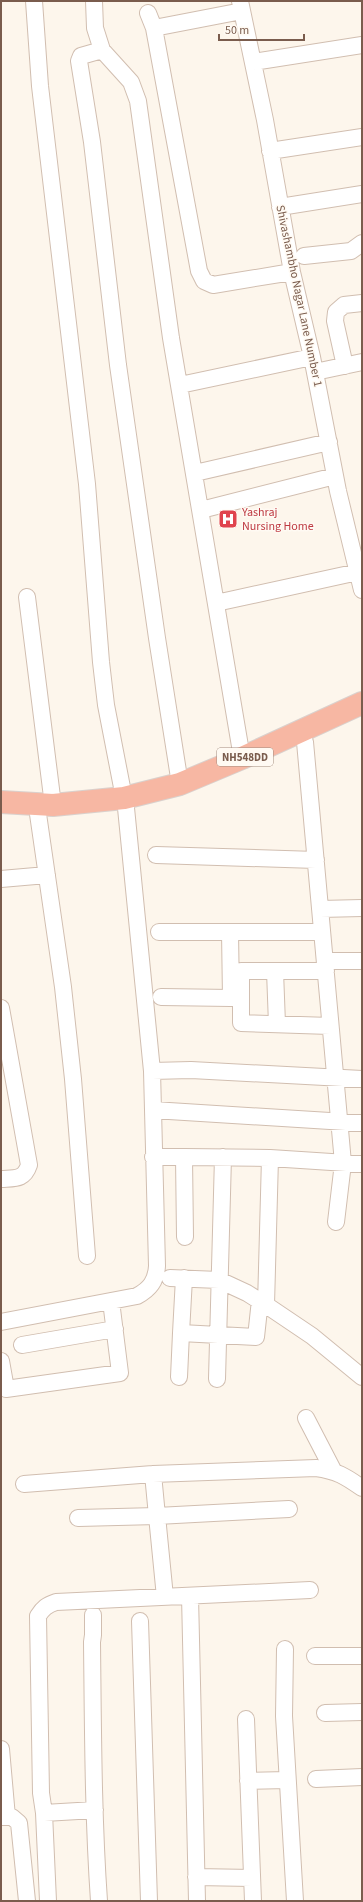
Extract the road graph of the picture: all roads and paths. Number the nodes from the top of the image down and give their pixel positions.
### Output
1 (34, 1) edge
2 (94, 1) edge
3 (241, 6) edge
4 (362, 45) edge
5 (102, 50) junction
6 (252, 62) junction
7 (362, 137) edge
8 (270, 151) junction
9 (362, 194) edge
10 (280, 207) junction
11 (362, 243) edge
12 (304, 256) dead end
13 (292, 272) junction
14 (362, 303) edge
15 (362, 362) edge
16 (313, 364) junction
17 (344, 366) junction
18 (180, 385) junction
19 (329, 442) junction
20 (195, 473) junction
21 (335, 476) junction
22 (201, 510) junction
23 (358, 572) junction
24 (362, 590) edge
25 (27, 597) dead end
26 (216, 603) junction
27 (362, 703) edge
28 (362, 715) edge
29 (305, 742) junction
30 (242, 758) junction
31 (180, 784) junction
32 (1, 802) edge
33 (125, 803) junction
34 (46, 809) junction
35 (1, 812) edge
36 (156, 855) dead end
37 (316, 860) junction
38 (47, 875) junction
39 (1, 879) edge
40 (362, 908) edge
41 (320, 909) junction
42 (159, 932) dead end
43 (230, 932) junction
44 (322, 932) junction
45 (362, 961) edge
46 (325, 966) junction
47 (275, 971) junction
48 (161, 997) dead end
49 (1, 1008) edge
50 (277, 1024) junction
51 (330, 1026) junction
52 (152, 1071) junction
53 (335, 1079) junction
54 (362, 1079) edge
55 (153, 1110) junction
56 (339, 1120) junction
57 (362, 1122) edge
58 (153, 1156) junction
59 (184, 1157) junction
60 (223, 1157) junction
61 (270, 1158) junction
62 (343, 1163) junction
63 (362, 1164) edge
64 (1, 1179) edge
65 (336, 1222) dead end
66 (185, 1237) dead end
67 (87, 1256) dead end
68 (218, 1280) junction
69 (111, 1301) junction
70 (263, 1303) junction
71 (1, 1322) edge
72 (115, 1329) junction
73 (181, 1333) junction
74 (217, 1335) junction
75 (22, 1344) dead end
76 (1, 1360) edge
77 (179, 1377) dead end
78 (362, 1377) edge
79 (217, 1379) dead end
80 (306, 1418) dead end
81 (333, 1470) junction
82 (153, 1474) junction
83 (24, 1484) dead end
84 (362, 1488) edge
85 (289, 1509) dead end
86 (157, 1516) junction
87 (78, 1518) dead end
88 (310, 1590) dead end
89 (190, 1596) junction
90 (165, 1597) junction
91 (93, 1615) dead end
92 (140, 1621) dead end
93 (285, 1649) dead end
94 (315, 1656) dead end
95 (362, 1656) edge
96 (362, 1712) edge
97 (325, 1713) dead end
98 (246, 1719) dead end
99 (1, 1749) edge
100 (362, 1777) edge
101 (316, 1778) dead end
102 (287, 1780) junction
103 (248, 1781) junction
104 (362, 1789) edge
105 (95, 1810) junction
106 (44, 1813) junction
107 (4, 1817) edge
108 (196, 1877) junction
109 (252, 1878) junction
110 (27, 1901) edge
111 (48, 1901) edge
112 (99, 1901) edge
113 (149, 1901) edge
114 (197, 1901) edge
115 (253, 1901) edge
116 (295, 1901) edge

1 - 33 street
2 - 5 street
3 - 6 street, Shivashambho Nagar Lane Number 1
3 - 13 street
4 - 6 street
5 - 18 street
5 - 31 street
6 - 8 street, Shivashambho Nagar Lane Number 1
7 - 8 street
8 - 10 street, Shivashambho Nagar Lane Number 1
9 - 10 street
10 - 13 street, Shivashambho Nagar Lane Number 1
11 - 12 street
13 - 16 street, Shivashambho Nagar Lane Number 1
14 - 17 street
15 - 17 street
16 - 17 street
16 - 18 street
16 - 19 street, Shivashambho Nagar Lane Number 1
18 - 20 street
19 - 20 street
19 - 21 street, Shivashambho Nagar Lane Number 1
20 - 22 street
21 - 22 street
21 - 23 street, Shivashambho Nagar Lane Number 1
22 - 26 street
23 - 24 street, Shivashambho Nagar Lane Number 1
23 - 26 street
25 - 34 street
26 - 30 street
27 - 30 highway, NH548DD
28 - 29 highway, NH548DD
29 - 33 highway, NH548DD
29 - 37 street
30 - 31 highway, NH548DD
31 - 33 highway, NH548DD
32 - 34 highway, NH548DD
33 - 34 highway, NH548DD
33 - 52 street
34 - 35 highway, NH548DD
34 - 38 street
36 - 37 street
37 - 41 street
38 - 39 street
38 - 67 street
40 - 41 street
41 - 44 street
42 - 43 street
43 - 44 street
43 - 48 street
44 - 46 street
45 - 46 street
46 - 47 street
46 - 51 street
47 - 50 street
47 - 50 street
49 - 64 street
50 - 51 street
51 - 53 street
52 - 53 street
52 - 55 street
53 - 54 street
53 - 56 street
55 - 56 street
55 - 58 street
56 - 57 street
56 - 62 street
58 - 59 street
58 - 69 street
59 - 60 street
59 - 66 street
60 - 61 street
60 - 68 street
61 - 62 street
61 - 70 street
62 - 63 street
62 - 65 street
68 - 70 street
68 - 73 street
68 - 74 street
69 - 71 street
69 - 72 street
70 - 74 street
70 - 78 street
72 - 75 street
72 - 76 street
73 - 74 street
73 - 77 street
74 - 79 street
80 - 81 street
81 - 82 street
81 - 84 street
82 - 83 street
82 - 86 street
85 - 86 street
86 - 87 street
86 - 90 street
88 - 89 street
89 - 90 street
89 - 108 street
90 - 106 street
91 - 105 street
92 - 113 street
93 - 102 street
94 - 95 street
96 - 97 street
98 - 103 street
99 - 107 street
100 - 101 street
100 - 104 street
102 - 103 street
102 - 116 street
103 - 109 street
105 - 106 street
105 - 112 street
106 - 111 street
107 - 110 street
108 - 109 street
108 - 114 street
109 - 115 street

